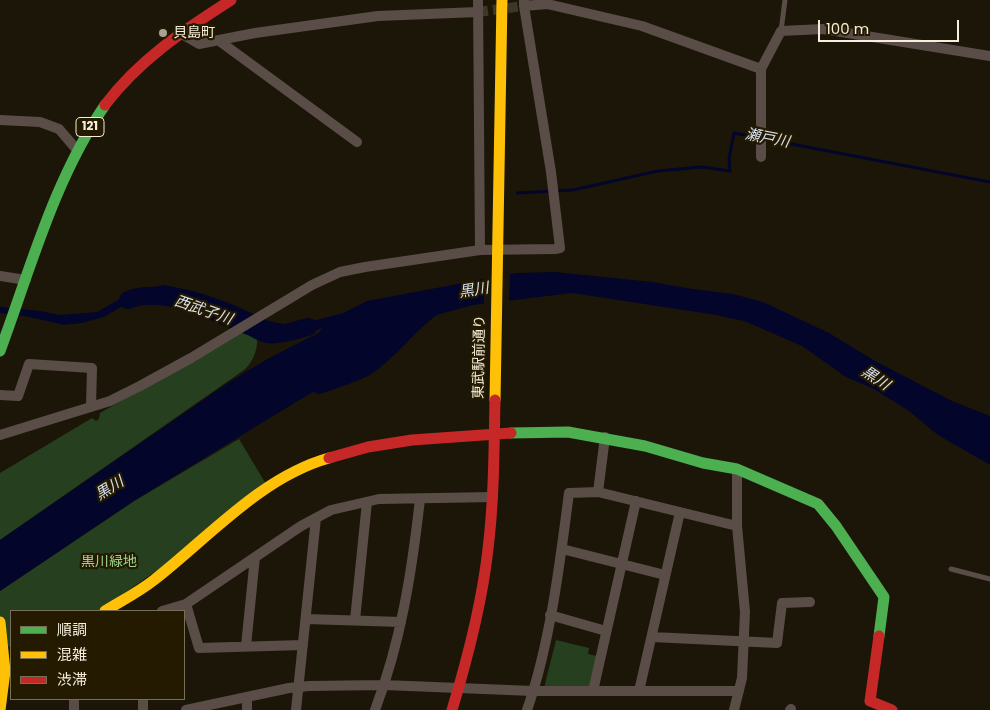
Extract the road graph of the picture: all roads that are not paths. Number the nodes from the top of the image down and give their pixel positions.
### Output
1 (231, 0) edge
2 (478, 0) edge
3 (502, 0) edge
4 (785, 0) edge
5 (524, 3) edge
6 (478, 12) junction
7 (781, 31) junction
8 (180, 33) junction
9 (218, 40) junction
10 (990, 56) edge
11 (761, 69) junction
12 (0, 120) edge
13 (357, 142) dead end
14 (77, 150) junction
15 (761, 157) dead end
16 (480, 250) junction
17 (498, 252) junction
18 (0, 276) edge
19 (26, 280) junction
20 (0, 351) edge
21 (0, 395) edge
22 (91, 407) junction
23 (494, 430) junction
24 (0, 435) edge
25 (605, 437) junction
26 (737, 469) junction
27 (598, 492) junction
28 (493, 497) junction
29 (420, 499) junction
30 (636, 501) junction
31 (367, 502) junction
32 (680, 512) junction
33 (316, 518) junction
34 (737, 526) junction
35 (562, 549) junction
36 (255, 557) junction
37 (621, 564) junction
38 (951, 569) dead end
39 (665, 575) junction
40 (990, 579) edge
41 (810, 602) dead end
42 (186, 604) junction
43 (106, 610) edge
44 (165, 610) edge
45 (550, 615) junction
46 (306, 619) junction
47 (355, 620) junction
48 (0, 622) edge
49 (401, 622) junction
50 (606, 631) junction
51 (652, 637) junction
52 (744, 641) junction
53 (303, 645) junction
54 (246, 646) junction
55 (5, 653) edge
56 (384, 685) junction
57 (299, 687) junction
58 (459, 687) junction
59 (533, 691) junction
60 (593, 691) junction
61 (639, 691) junction
62 (739, 691) junction
63 (247, 697) junction
64 (0, 710) edge
65 (186, 710) edge
66 (248, 710) edge
67 (296, 710) edge
68 (375, 710) edge
69 (452, 710) edge
70 (527, 710) edge
71 (734, 710) edge
72 (892, 710) edge

1 - 8 main road, 121
2 - 6 street
3 - 17 main road, 東武駅前通り
4 - 7 lane
5 - 11 street
5 - 17 street
6 - 9 street
6 - 16 street
7 - 10 street
7 - 11 street
8 - 9 street
8 - 14 main road, 121
9 - 13 street
11 - 15 street
12 - 14 street
14 - 19 main road, 121
16 - 17 street
16 - 22 street
17 - 23 main road, 東武駅前通り
18 - 19 street
19 - 20 main road, 121
21 - 22 street
22 - 24 street
23 - 25 main road
23 - 28 main road, 東武駅前通り
23 - 43 main road
25 - 26 main road
25 - 27 street
26 - 34 street
26 - 72 main road
27 - 30 street
27 - 35 street
28 - 29 street
28 - 58 main road, 東武駅前通り
29 - 31 street
29 - 49 street
30 - 32 street
30 - 37 street
31 - 33 street
31 - 47 street
32 - 34 street
32 - 39 street
33 - 36 street
33 - 46 street
34 - 52 street
35 - 37 street
35 - 45 street
36 - 42 street
36 - 54 street
37 - 39 street
37 - 50 street
38 - 40 lane
39 - 51 street
41 - 52 street
42 - 44 street
42 - 54 street
45 - 50 street
45 - 59 street
46 - 47 street
46 - 53 street
47 - 49 street
48 - 55 main road
49 - 56 street
50 - 60 street
51 - 52 street
51 - 61 street
52 - 62 street
53 - 54 street
53 - 57 street
55 - 64 main road
56 - 57 street
56 - 58 street
56 - 68 street
57 - 63 street
57 - 67 street
58 - 59 street
58 - 69 main road, 東武駅前通り
59 - 60 street
59 - 70 street
60 - 61 street
61 - 62 street
62 - 71 street
63 - 65 street
63 - 66 street

